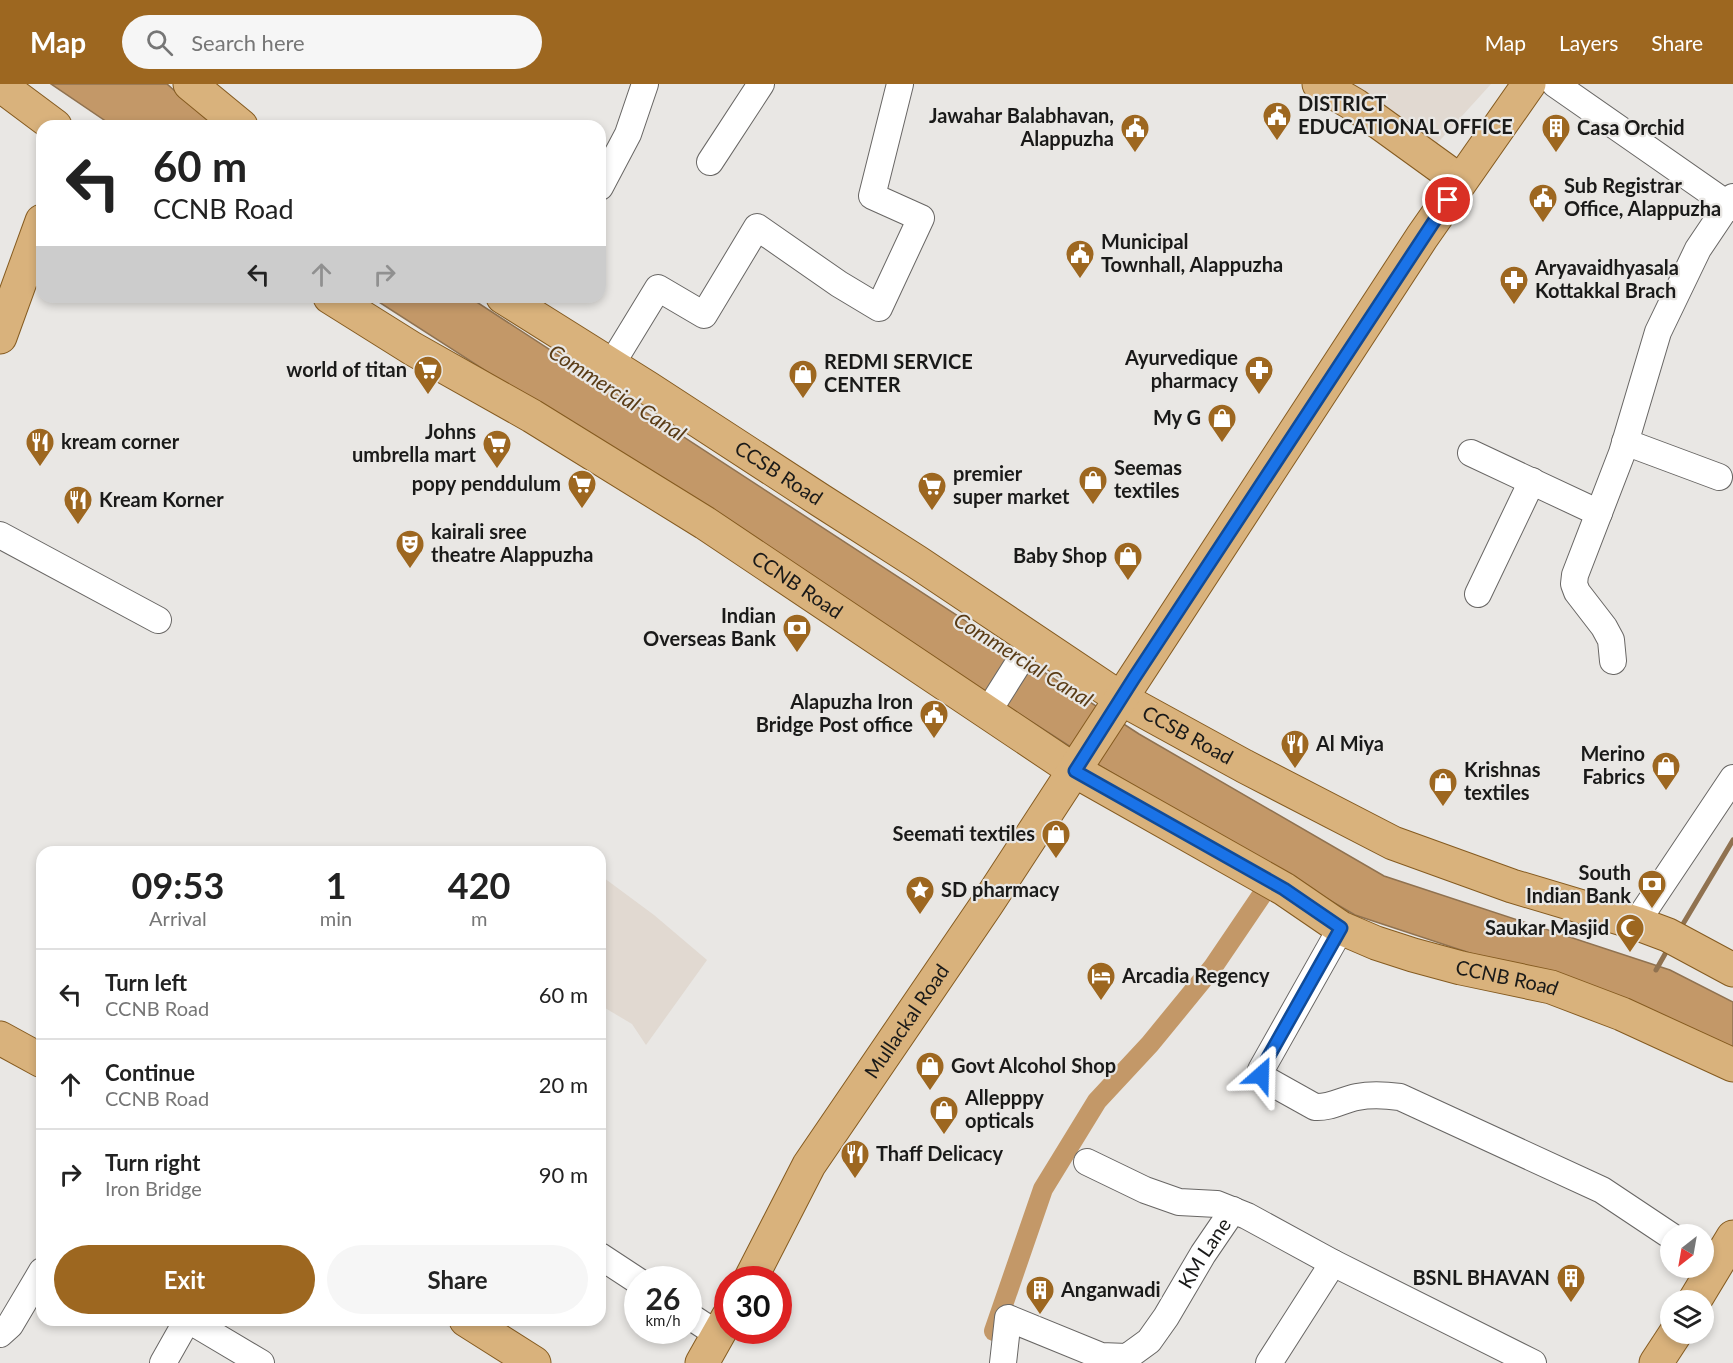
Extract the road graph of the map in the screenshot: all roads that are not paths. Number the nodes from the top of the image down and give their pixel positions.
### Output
1 (190, 84) edge
2 (645, 84) edge
3 (761, 84) edge
4 (900, 84) edge
5 (1319, 84) edge
6 (1529, 84) edge
7 (1555, 84) edge
8 (0, 85) edge
9 (48, 120) edge
10 (234, 120) edge
11 (710, 162) dead end
12 (606, 176) edge
13 (1460, 181) junction
14 (1731, 203) edge
15 (36, 238) edge
16 (340, 303) edge
17 (537, 306) edge
18 (0, 337) edge
19 (611, 365) junction
20 (1625, 442) junction
21 (1471, 453) dead end
22 (1719, 477) dead end
23 (1532, 481) junction
24 (1599, 513) junction
25 (0, 535) edge
26 (1478, 594) dead end
27 (159, 620) dead end
28 (1029, 647) junction
29 (1612, 661) dead end
30 (1118, 701) junction
31 (990, 707) junction
32 (1077, 768) junction
33 (1733, 778) edge
34 (1636, 923) junction
35 (1341, 928) junction
36 (1733, 970) edge
37 (0, 1038) edge
38 (36, 1058) edge
39 (1733, 1065) edge
40 (1087, 1162) dead end
41 (1233, 1210) junction
42 (1660, 1229) edge
43 (1733, 1237) edge
44 (606, 1260) edge
45 (1333, 1263) junction
46 (757, 1266) edge
47 (1718, 1267) edge
48 (624, 1272) edge
49 (36, 1282) edge
50 (1702, 1290) edge
51 (184, 1326) edge
52 (199, 1326) edge
53 (475, 1326) edge
54 (0, 1334) edge
55 (714, 1340) edge
56 (1668, 1344) edge
57 (163, 1363) edge
58 (261, 1363) edge
59 (534, 1363) edge
60 (702, 1363) edge
61 (1003, 1363) edge
62 (1269, 1363) edge
63 (1533, 1363) edge
64 (1656, 1363) edge

1 - 10 main road
2 - 12 street
3 - 11 street
4 - 19 street
5 - 13 main road
6 - 13 main road
7 - 14 street
8 - 9 main road
13 - 30 main road
14 - 20 street
15 - 18 main road
16 - 31 main road, CCNB Road
17 - 19 main road, CCSB Road
19 - 28 main road, CCSB Road
20 - 22 street
20 - 24 street
21 - 23 street
23 - 24 street
23 - 26 street
24 - 29 street
25 - 27 street
28 - 30 main road, CCSB Road
28 - 31 street
30 - 32 main road, Mullackal Road
30 - 34 main road, CCSB Road
31 - 32 main road, CCNB Road
32 - 35 main road, CCNB Road
32 - 46 main road, Mullackal Road
33 - 34 street
34 - 36 main road, CCSB Road
35 - 39 main road, CCNB Road
35 - 42 street
37 - 38 main road
40 - 41 street
41 - 45 street
41 - 61 street, KM Lane
43 - 47 main road
44 - 48 street
45 - 62 street
45 - 63 street
47 - 50 main road
49 - 54 street
51 - 57 street
52 - 58 street
53 - 59 main road
55 - 60 main road
56 - 64 main road

